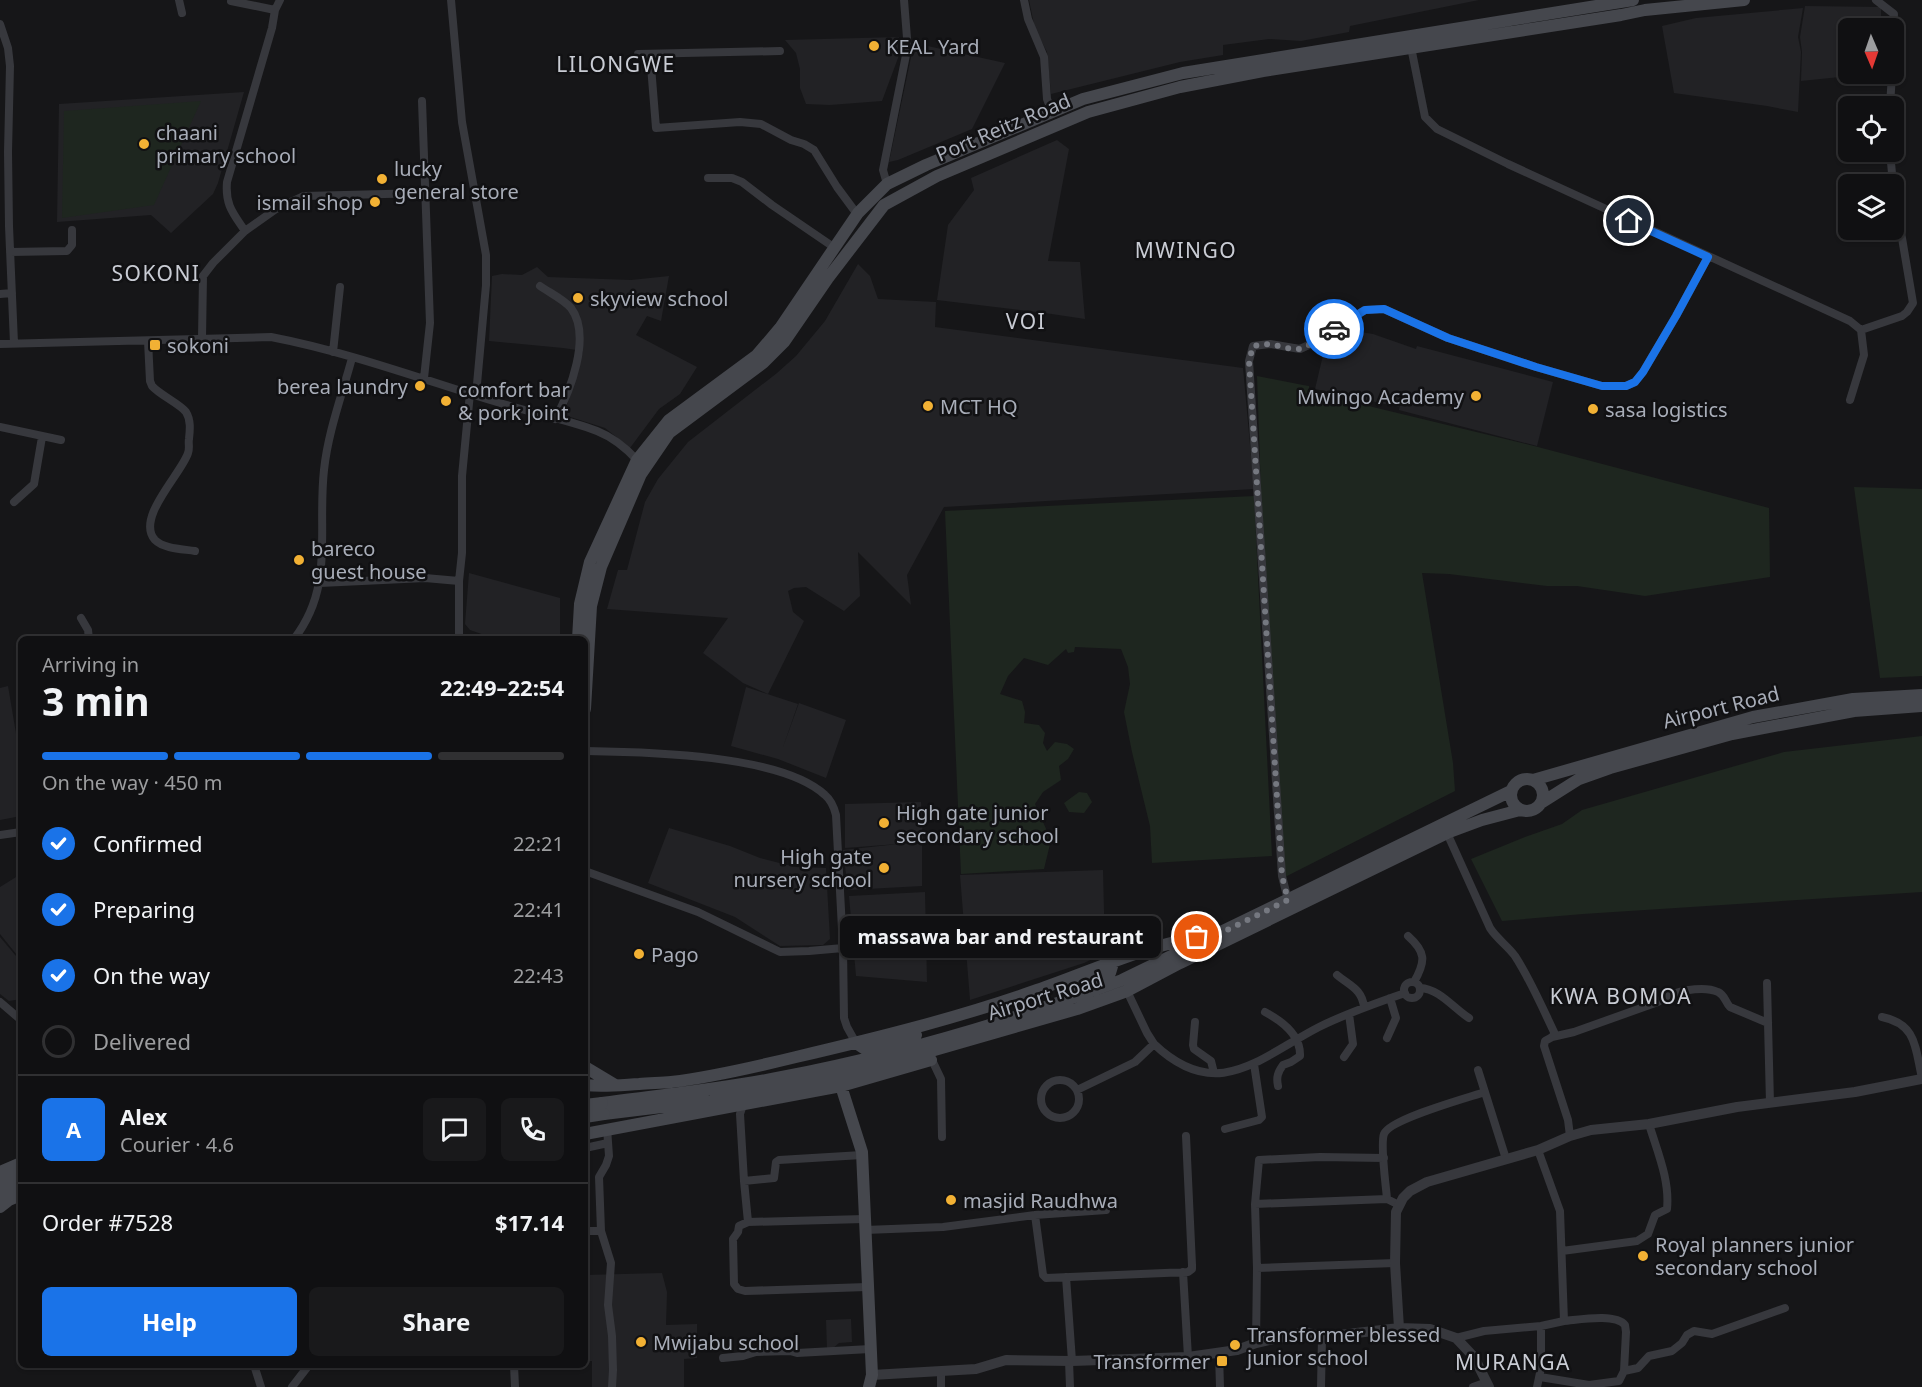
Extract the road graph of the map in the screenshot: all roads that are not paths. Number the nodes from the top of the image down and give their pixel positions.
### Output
1 (178, 0) edge
2 (280, 0) edge
3 (452, 0) edge
4 (904, 0) edge
5 (1024, 0) edge
6 (1633, 0) edge
7 (1744, 0) edge
8 (1876, 0) edge
9 (231, 1) edge
10 (1648, 5) edge
11 (275, 10) junction
12 (182, 13) dead end
13 (1894, 18) edge
14 (0, 24) edge
15 (1411, 47) junction
16 (4, 50) edge
17 (780, 51) dead end
18 (638, 54) dead end
19 (650, 54) junction
20 (422, 101) dead end
21 (1052, 112) junction
22 (708, 178) dead end
23 (887, 184) junction
24 (425, 193) junction
25 (858, 213) junction
26 (72, 230) dead end
27 (245, 231) junction
28 (1902, 240) edge
29 (835, 248) junction
30 (10, 252) junction
31 (1708, 257) junction
32 (540, 286) dead end
33 (340, 287) dead end
34 (12, 292) junction
35 (0, 294) edge
36 (1861, 330) junction
37 (202, 338) junction
38 (148, 341) junction
39 (14, 343) junction
40 (0, 344) edge
41 (333, 352) junction
42 (352, 358) junction
43 (424, 378) junction
44 (473, 394) junction
45 (1850, 400) dead end
46 (555, 419) junction
47 (0, 427) edge
48 (42, 437) junction
49 (61, 440) dead end
50 (637, 460) junction
51 (14, 502) dead end
52 (195, 551) dead end
53 (459, 581) junction
54 (320, 582) junction
55 (81, 618) dead end
56 (89, 636) edge
57 (296, 636) edge
58 (459, 636) edge
59 (578, 636) edge
60 (588, 658) edge
61 (1922, 695) edge
62 (1922, 706) edge
63 (588, 751) edge
64 (1533, 780) junction
65 (1511, 790) junction
66 (1541, 803) junction
67 (1520, 810) junction
68 (18, 833) edge
69 (1447, 833) junction
70 (0, 836) edge
71 (588, 872) edge
72 (1288, 900) junction
73 (1219, 934) junction
74 (1408, 936) dead end
75 (843, 948) junction
76 (1337, 975) dead end
77 (1767, 982) dead end
78 (1417, 985) junction
79 (1127, 990) junction
80 (1390, 998) junction
81 (0, 1002) edge
82 (1364, 1007) junction
83 (1265, 1012) dead end
84 (1349, 1014) junction
85 (18, 1017) edge
86 (1882, 1017) dead end
87 (1469, 1018) dead end
88 (1195, 1022) dead end
89 (1768, 1023) junction
90 (1552, 1037) junction
91 (1387, 1038) dead end
92 (1297, 1039) junction
93 (856, 1043) junction
94 (961, 1043) junction
95 (1154, 1044) junction
96 (1344, 1057) dead end
97 (932, 1060) junction
98 (1254, 1064) junction
99 (588, 1069) edge
100 (1478, 1071) dead end
101 (829, 1072) junction
102 (1214, 1073) junction
103 (1922, 1079) edge
104 (588, 1085) edge
105 (616, 1086) junction
106 (841, 1086) junction
107 (1278, 1086) dead end
108 (1077, 1090) junction
109 (1485, 1092) junction
110 (588, 1100) edge
111 (1770, 1103) junction
112 (588, 1105) edge
113 (743, 1105) junction
114 (588, 1117) edge
115 (1650, 1124) junction
116 (588, 1125) edge
117 (607, 1128) junction
118 (1225, 1129) dead end
119 (588, 1133) edge
120 (1186, 1136) dead end
121 (1570, 1136) junction
122 (942, 1137) dead end
123 (608, 1143) junction
124 (588, 1147) edge
125 (1538, 1150) junction
126 (862, 1155) junction
127 (1384, 1158) junction
128 (1506, 1159) junction
129 (18, 1164) edge
130 (0, 1172) edge
131 (18, 1173) edge
132 (744, 1181) junction
133 (0, 1182) edge
134 (18, 1185) edge
135 (0, 1194) edge
136 (18, 1196) edge
137 (1387, 1199) junction
138 (1255, 1204) junction
139 (1399, 1205) junction
140 (0, 1206) edge
141 (1106, 1210) dead end
142 (1035, 1215) junction
143 (748, 1222) junction
144 (865, 1225) junction
145 (588, 1231) edge
146 (601, 1231) junction
147 (1562, 1251) junction
148 (1395, 1263) junction
149 (1257, 1268) junction
150 (1183, 1272) junction
151 (1066, 1276) junction
152 (867, 1287) junction
153 (1785, 1308) dead end
154 (1564, 1322) junction
155 (1541, 1326) junction
156 (1399, 1328) junction
157 (1322, 1337) junction
158 (1456, 1338) junction
159 (1256, 1343) junction
160 (870, 1349) junction
161 (1218, 1353) junction
162 (1188, 1357) junction
163 (723, 1358) dead end
164 (1071, 1361) junction
165 (255, 1368) edge
166 (307, 1368) edge
167 (514, 1368) edge
168 (941, 1371) junction
169 (1624, 1371) junction
170 (1540, 1377) junction
171 (871, 1381) edge
172 (1488, 1385) edge
173 (261, 1387) edge
174 (292, 1387) edge
175 (515, 1387) edge
176 (612, 1387) edge
177 (941, 1387) edge
178 (1070, 1387) edge
179 (1220, 1387) edge
180 (1321, 1387) edge
181 (1473, 1387) edge
182 (1537, 1387) edge

1 - 12 street
2 - 11 street
3 - 44 street
4 - 23 street
5 - 21 street
6 - 21 main road
7 - 10 main road, Port Reitz Road
8 - 13 street
9 - 11 street
10 - 15 main road, Port Reitz Road
11 - 27 street
14 - 16 street
15 - 31 street
15 - 60 main road, Port Reitz Road
16 - 30 street
17 - 19 street
18 - 19 street
19 - 25 street
20 - 24 street
21 - 23 main road
22 - 29 street
23 - 25 main road
24 - 27 street
24 - 43 street
25 - 29 main road
26 - 30 street
27 - 37 street
28 - 36 street
29 - 50 main road
30 - 34 street
31 - 36 street
31 - 72 street
32 - 46 street
33 - 41 street
34 - 35 street
34 - 39 street
36 - 45 street
37 - 38 street
37 - 41 street
38 - 39 street
38 - 52 street
39 - 40 street
41 - 42 street
42 - 43 street
42 - 54 street
43 - 44 street
44 - 46 street
44 - 53 street
46 - 50 street
47 - 48 street
48 - 49 street
48 - 51 street
50 - 59 main road
53 - 54 street
53 - 58 street
54 - 57 street
55 - 56 street
61 - 64 main road, Airport Road
62 - 66 main road, Airport Road
63 - 75 street
64 - 65 main road
64 - 66 main road
65 - 67 main road
65 - 72 main road, Airport Road
66 - 67 main road
67 - 69 main road, Airport Road
68 - 70 street
69 - 79 main road, Airport Road
69 - 90 street
71 - 75 street
72 - 73 main road, Airport Road
73 - 93 main road
73 - 101 main road, Airport Road
74 - 78 street
75 - 93 street
76 - 82 street
77 - 89 street
78 - 80 street
78 - 87 street
79 - 94 main road, Airport Road
79 - 95 street
80 - 82 street
80 - 91 street
81 - 85 street
82 - 84 street
83 - 92 street
84 - 92 street
84 - 96 street
86 - 103 street
88 - 102 street
89 - 90 street
89 - 111 street
90 - 121 street
92 - 98 street
92 - 107 street
93 - 105 main road
94 - 97 main road
94 - 101 main road, Airport Road
95 - 102 street
95 - 108 street
97 - 106 main road
97 - 122 street
98 - 102 street
98 - 118 street
99 - 105 main road
100 - 109 street
101 - 112 main road, Airport Road, bridge
101 - 114 main road, Airport Road, bridge
103 - 111 street
104 - 105 main road
106 - 113 main road
106 - 126 main road
108 - 108 street
109 - 127 street
109 - 128 street
110 - 116 main road
111 - 115 street
113 - 117 main road
113 - 132 street
115 - 121 street
115 - 147 street
117 - 119 main road
117 - 123 street
120 - 150 street
121 - 125 street
123 - 124 street
123 - 146 street
125 - 128 street
125 - 147 street
126 - 132 street
126 - 144 main road
127 - 137 street
127 - 138 street
128 - 139 street
129 - 130 main road
131 - 133 main road
132 - 143 street
134 - 135 main road
136 - 140 main road
137 - 138 street
137 - 139 street
138 - 149 street
139 - 148 street
141 - 142 street
142 - 144 street
142 - 151 street
143 - 144 street
143 - 152 street
144 - 152 main road
145 - 146 street
146 - 176 street
147 - 154 street
148 - 149 street
148 - 156 street
149 - 159 street
150 - 151 street
150 - 162 street
151 - 164 street
152 - 160 main road
153 - 169 street
154 - 155 street
154 - 169 street
155 - 158 street
155 - 170 street
156 - 157 street
156 - 158 street
157 - 159 street
157 - 180 street
158 - 172 street
159 - 161 street
160 - 163 street
160 - 171 main road
161 - 162 street
161 - 179 street
162 - 164 street
164 - 168 street
164 - 178 street
165 - 173 street
166 - 174 street
167 - 175 street
168 - 171 street
168 - 177 street
169 - 170 street
170 - 182 street
172 - 181 street

